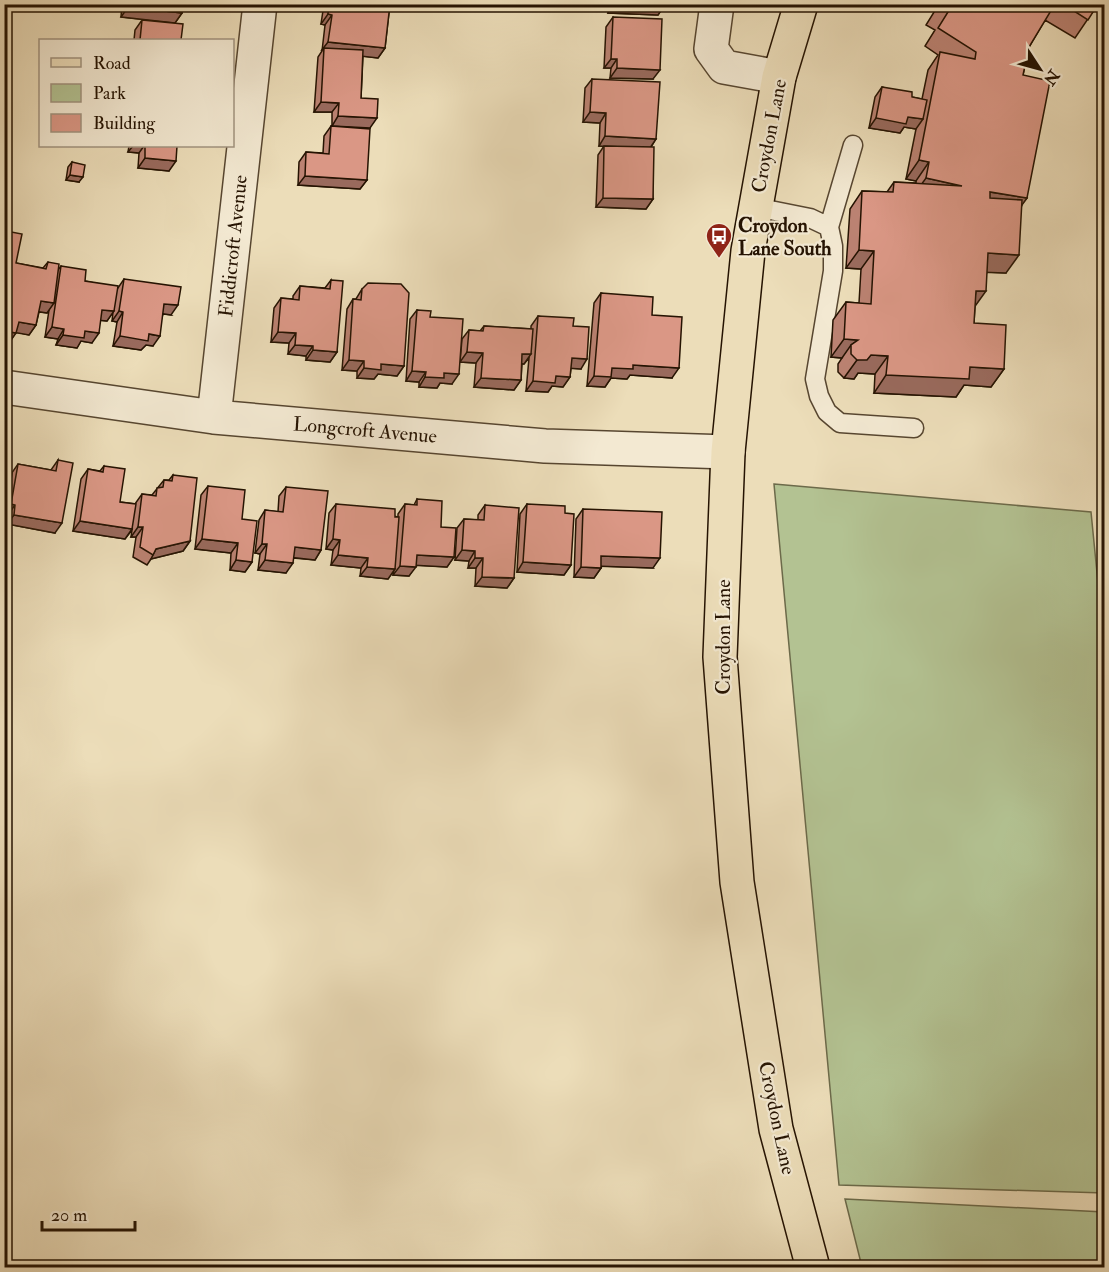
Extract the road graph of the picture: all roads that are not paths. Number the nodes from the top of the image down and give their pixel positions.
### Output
1 (260, 4) edge
2 (717, 4) edge
3 (801, 4) edge
4 (779, 77) junction
5 (853, 146) dead end
6 (755, 207) junction
7 (829, 227) junction
8 (4, 387) edge
9 (214, 417) junction
10 (915, 428) dead end
11 (728, 452) junction
12 (813, 1268) edge

1 - 9 street, Fiddicroft Avenue
2 - 4 street
3 - 4 main road, Croydon Lane
4 - 6 main road, Croydon Lane
5 - 7 lane
6 - 7 lane
6 - 11 main road, Croydon Lane
7 - 10 lane
8 - 9 street, Longcroft Avenue
9 - 11 street, Longcroft Avenue
11 - 12 main road, Croydon Lane

